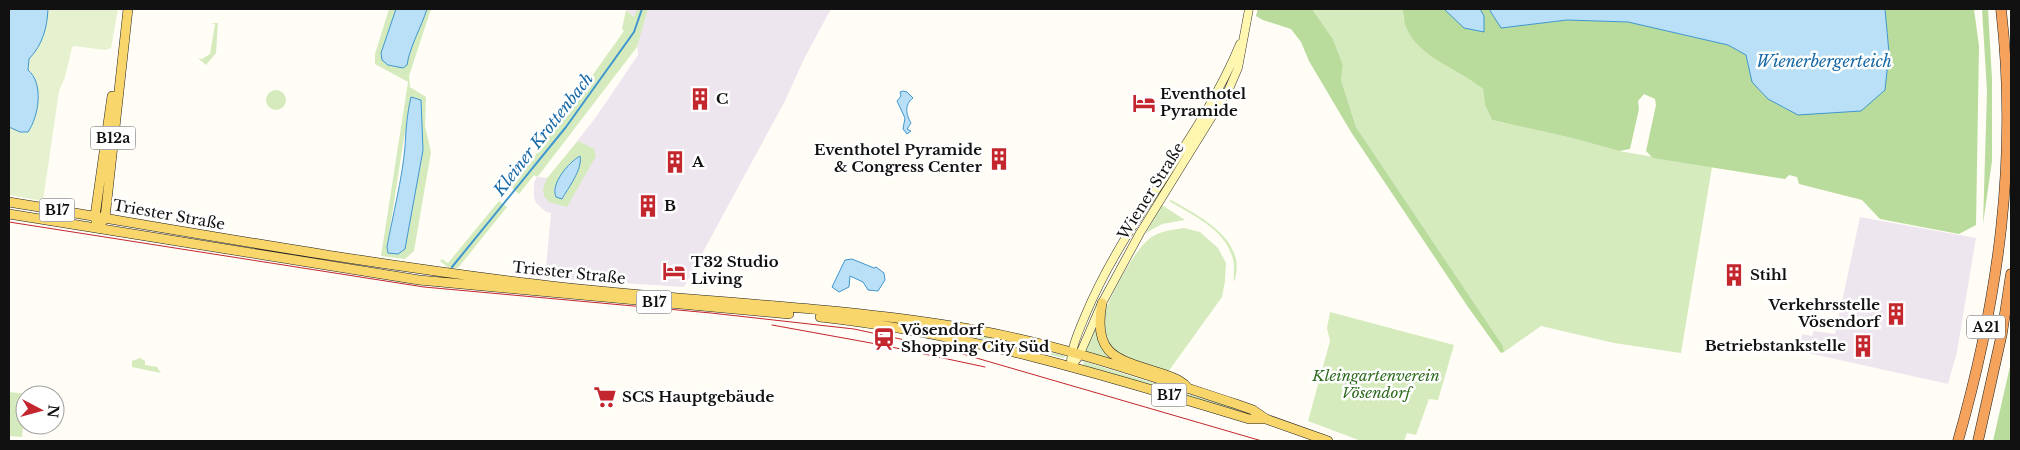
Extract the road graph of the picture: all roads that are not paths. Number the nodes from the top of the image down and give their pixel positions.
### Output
1 (123, 9) edge
2 (128, 9) edge
3 (1248, 9) edge
4 (2001, 9) edge
5 (1247, 26) junction
6 (9, 202) edge
7 (9, 214) edge
8 (95, 216) junction
9 (105, 218) junction
10 (98, 229) junction
11 (2011, 274) edge
12 (1102, 303) junction
13 (1075, 355) junction
14 (1071, 367) junction
15 (1189, 390) junction
16 (1266, 420) junction
17 (1328, 441) edge
18 (1958, 441) edge
19 (1978, 441) edge

1 - 8 main road, B12a
2 - 9 main road, B12a
3 - 5 main road, Wiener Straße
4 - 18 highway, A21
5 - 12 main road, Wiener Straße
5 - 13 main road, Wiener Straße
6 - 8 main road, Triester Straße / B17
7 - 10 main road, Triester Straße / B17
8 - 9 main road, Triester Straße / B17
8 - 10 main road, B12a
9 - 10 main road, B12a
9 - 13 main road, Triester Straße / B17
10 - 14 main road, Triester Straße / B17
11 - 19 highway, A21
12 - 13 main road, Wiener Straße
12 - 15 main road
13 - 14 main road, Wiener Straße
13 - 15 main road, Triester Straße / B17
14 - 16 main road, Triester Straße / B17
15 - 16 main road, Triester Straße / B17
16 - 17 main road, Triester Straße / B17

